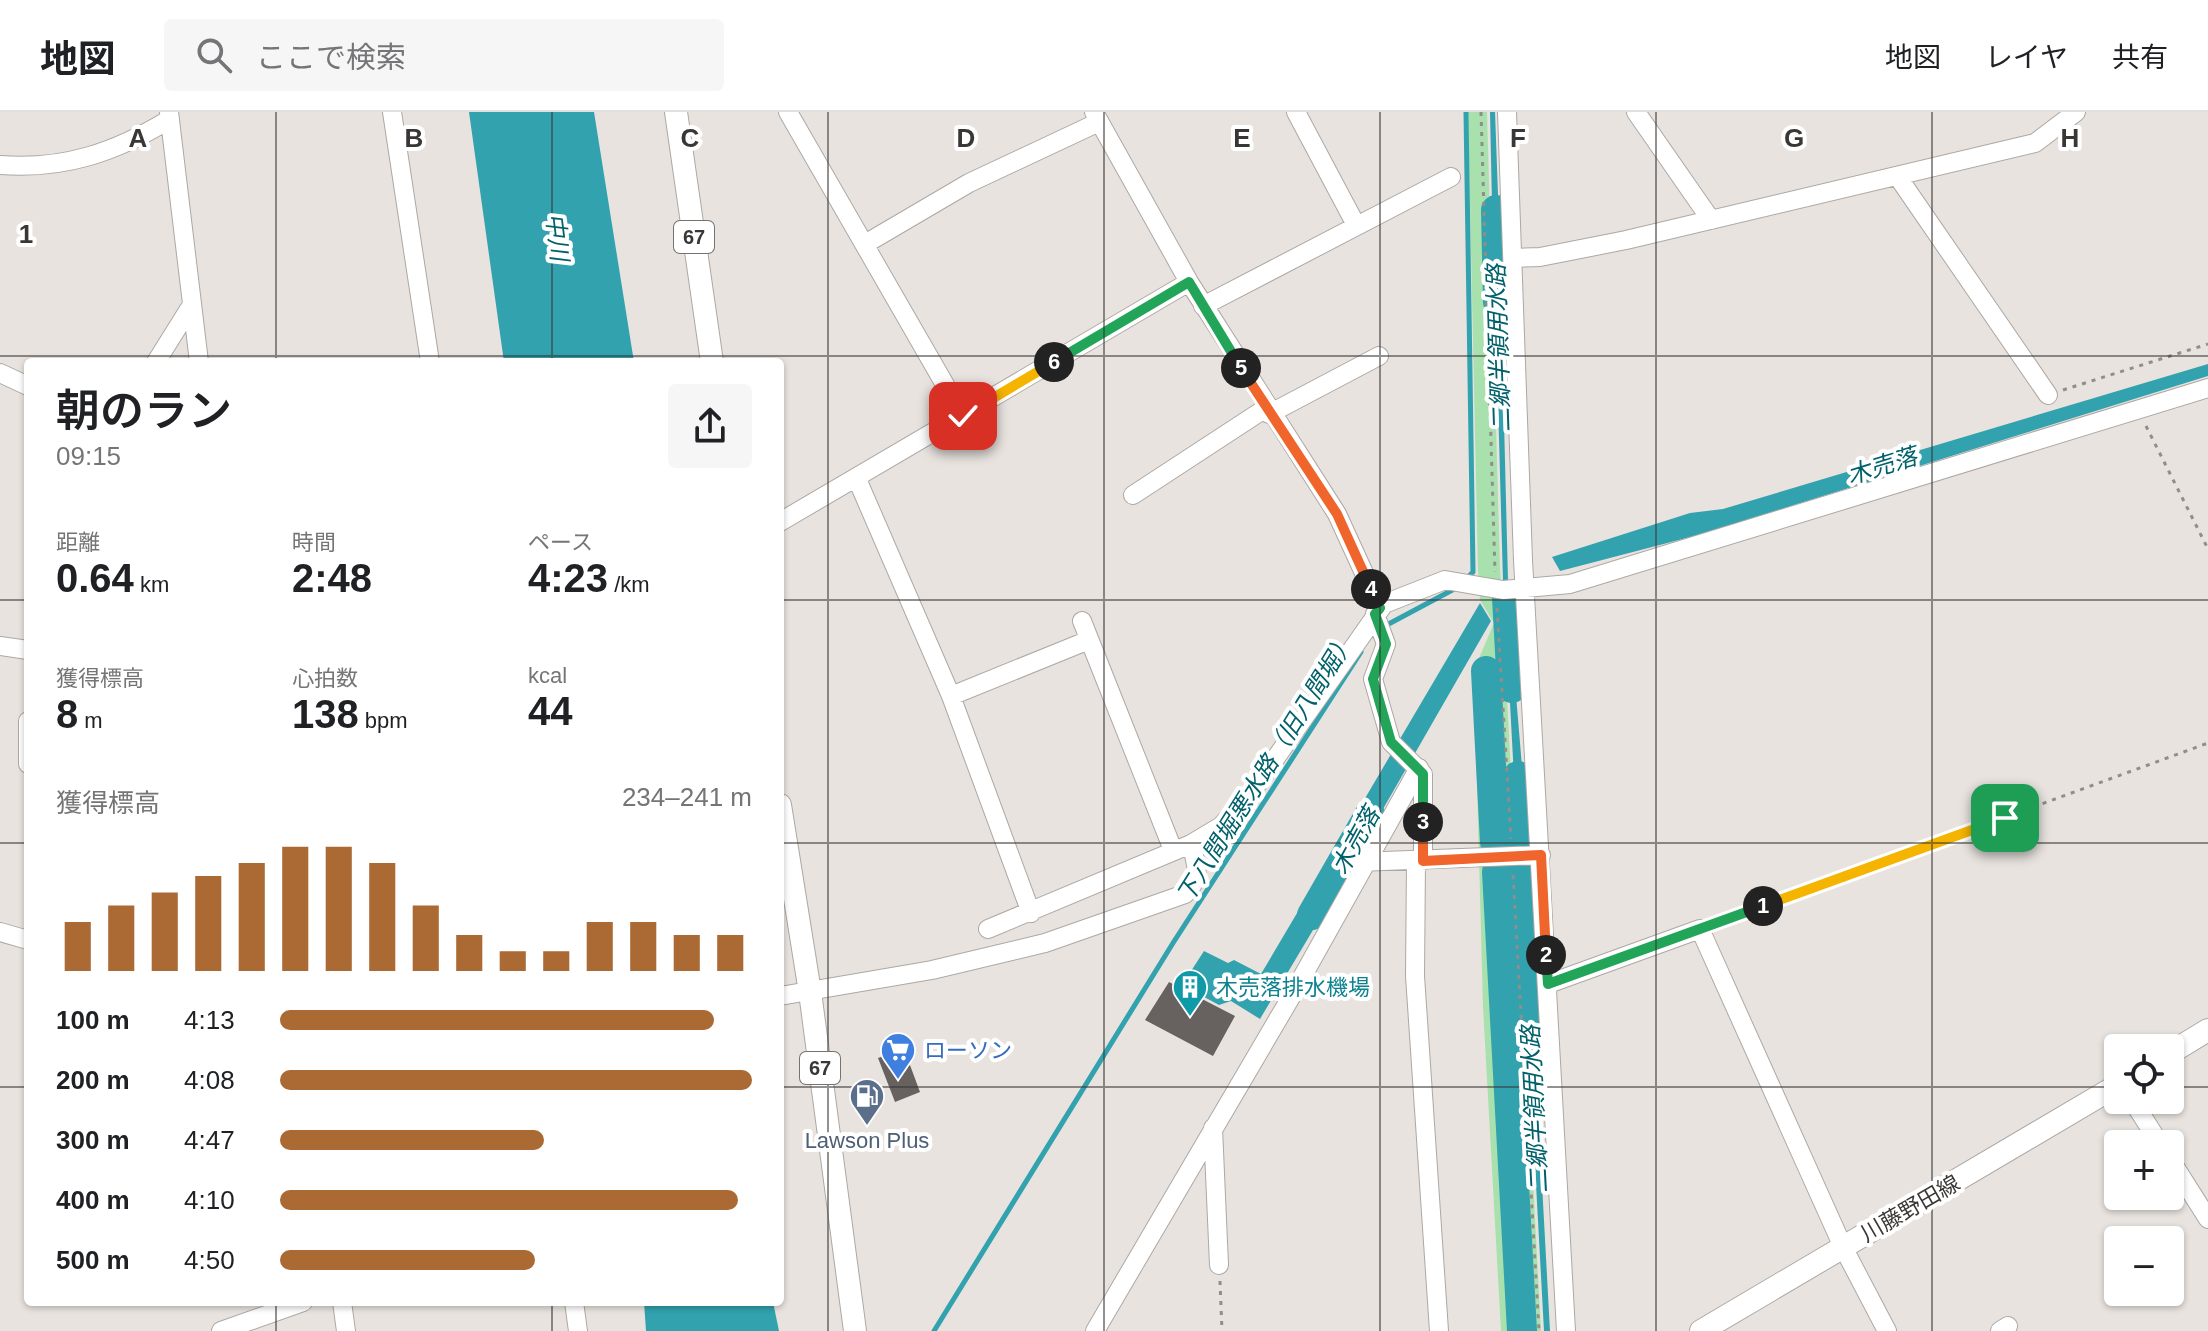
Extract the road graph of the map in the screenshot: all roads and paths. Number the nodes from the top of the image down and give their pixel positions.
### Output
1 (392, 112) edge
2 (676, 112) edge
3 (788, 112) edge
4 (1296, 112) edge
5 (1481, 112) edge
6 (1507, 112) edge
7 (1636, 112) edge
8 (2076, 112) edge
9 (1096, 115) edge
10 (170, 116) edge
11 (0, 165) edge
12 (1451, 177) dead end
13 (1898, 177) junction
14 (1711, 220) junction
15 (1356, 225) junction
16 (865, 244) junction
17 (1513, 258) junction
18 (1189, 282) junction
19 (191, 306) junction
20 (1203, 306) junction
21 (2208, 344) edge
22 (1379, 356) dead end
23 (158, 358) edge
24 (198, 358) edge
25 (429, 358) edge
26 (711, 358) edge
27 (0, 373) edge
28 (24, 384) edge
29 (2208, 388) edge
30 (2048, 395) joint
31 (2137, 409) junction
32 (1268, 411) junction
33 (963, 416) junction
34 (857, 479) junction
35 (1133, 495) dead end
36 (784, 520) edge
37 (2208, 549) edge
38 (1504, 589) junction
39 (1377, 611) junction
40 (1082, 621) dead end
41 (1089, 640) junction
42 (0, 646) edge
43 (24, 649) edge
44 (951, 696) junction
45 (2208, 743) edge
46 (1419, 768) junction
47 (784, 830) edge
48 (1191, 844) junction
49 (1173, 850) junction
50 (1541, 855) junction
51 (1514, 856) junction
52 (1419, 861) junction
53 (1360, 862) junction
54 (1031, 913) junction
55 (988, 929) dead end
56 (1700, 929) junction
57 (0, 932) edge
58 (24, 939) edge
59 (1548, 984) junction
60 (810, 992) junction
61 (784, 995) edge
62 (2208, 1030) edge
63 (2184, 1045) edge
64 (2104, 1093) edge
65 (1213, 1128) junction
66 (2184, 1181) edge
67 (2208, 1219) edge
68 (1843, 1247) junction
69 (1219, 1265) joint
70 (292, 1306) edge
71 (343, 1306) edge
72 (575, 1306) edge
73 (1706, 1330) edge
74 (221, 1331) edge
75 (346, 1331) edge
76 (578, 1331) edge
77 (855, 1331) edge
78 (1095, 1331) edge
79 (1222, 1331) edge
80 (1439, 1331) edge
81 (1539, 1331) edge
82 (1566, 1331) edge
83 (1887, 1331) edge

1 - 25 street
2 - 26 main road, 67
3 - 16 street
4 - 15 street
5 - 38 path
6 - 17 street
7 - 14 street
8 - 13 street
9 - 16 street
9 - 18 street
10 - 11 street
10 - 19 street
12 - 15 street
13 - 14 street
13 - 30 street
14 - 17 street
15 - 20 street
16 - 33 street
17 - 38 street
18 - 20 street
18 - 33 street
19 - 23 street
19 - 24 street
20 - 32 street
21 - 30 path
22 - 32 street
27 - 28 street
29 - 31 street
31 - 37 path
31 - 38 street
32 - 35 street
32 - 39 street
33 - 34 street
34 - 36 street
34 - 44 street
38 - 39 street
38 - 50 street
38 - 51 path
39 - 46 street
39 - 48 street
40 - 41 street
41 - 44 street
41 - 49 street
42 - 43 street
44 - 54 street
45 - 56 path
46 - 52 street
46 - 53 street
47 - 60 main road, 67
48 - 49 street
48 - 60 street
49 - 54 street
50 - 51 street
50 - 59 street
51 - 52 street
51 - 81 path
52 - 53 street
52 - 80 street
53 - 65 street
54 - 55 street
56 - 59 street
56 - 68 street
57 - 58 street
59 - 82 street
60 - 61 street
60 - 77 main road, 67
62 - 63 main road
64 - 68 main road, 川藤野田線
65 - 69 street
65 - 78 street
66 - 67 street
68 - 73 main road, 川藤野田線
68 - 83 street
69 - 79 path
70 - 74 street
71 - 75 street
72 - 76 street

